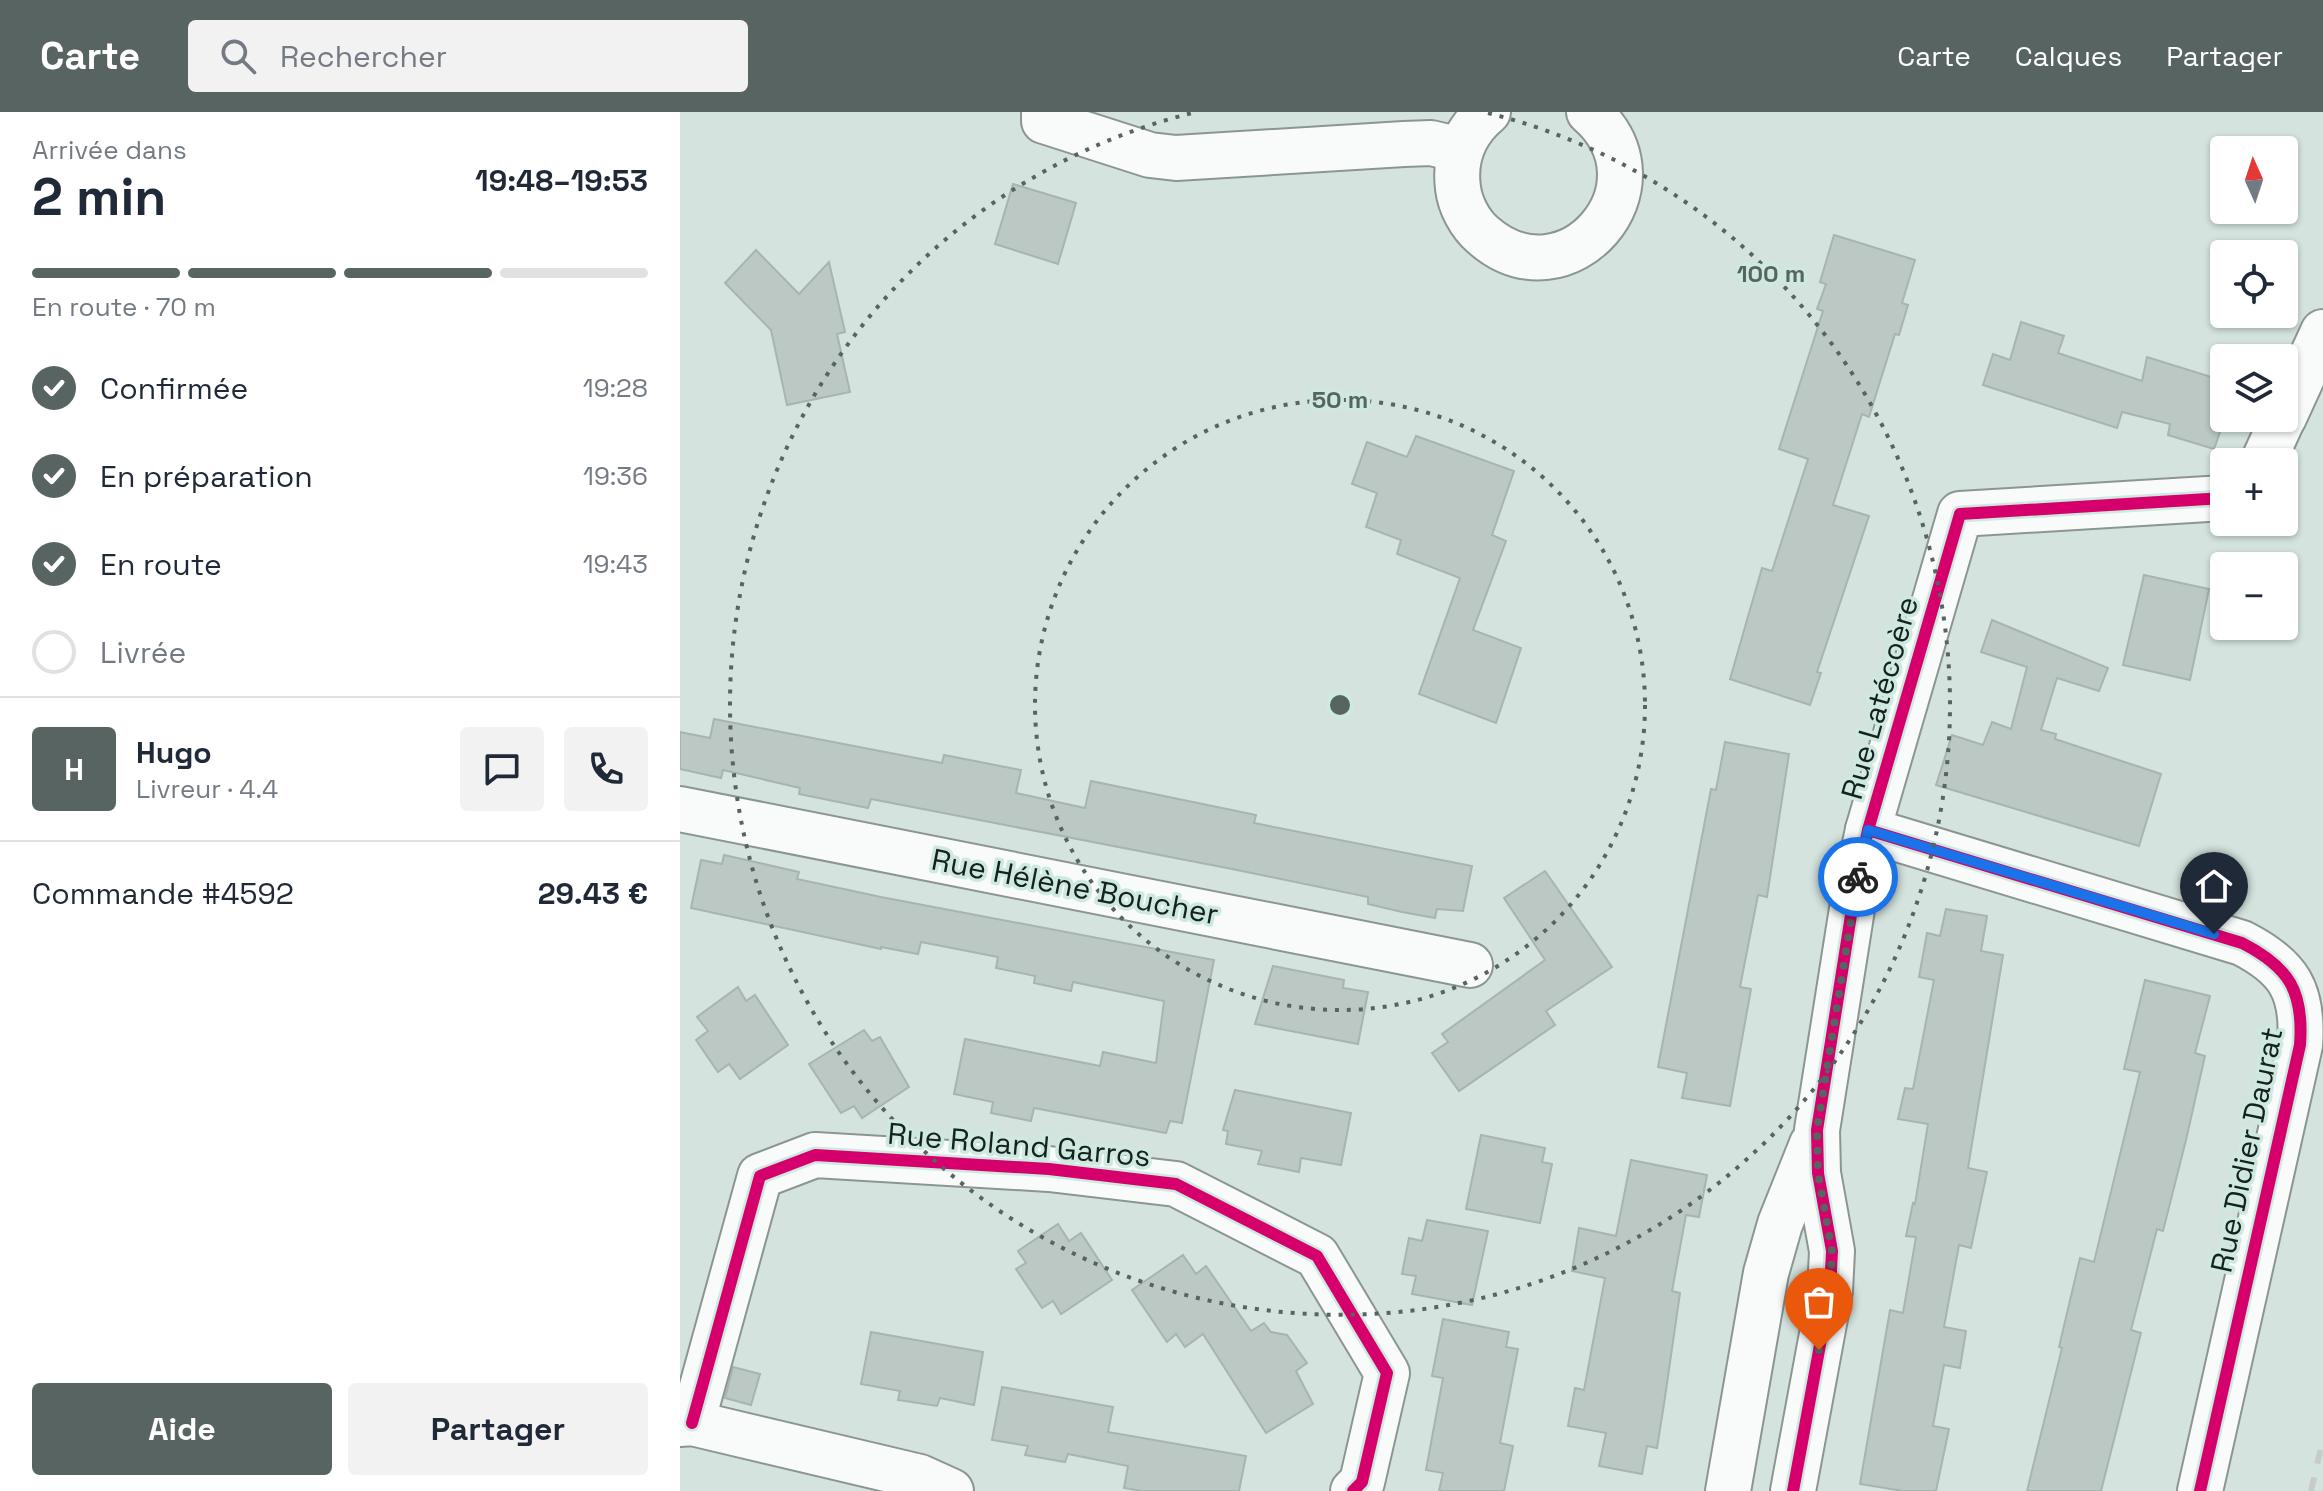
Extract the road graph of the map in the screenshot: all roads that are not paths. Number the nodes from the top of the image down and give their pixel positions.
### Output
1 (1044, 112) edge
2 (1488, 112) edge
3 (1589, 112) edge
4 (1461, 150) junction
5 (2323, 332) edge
6 (2298, 386) edge
7 (2210, 499) edge
8 (680, 809) edge
9 (1868, 830) junction
10 (1470, 965) dead end
11 (1817, 1130) junction
12 (686, 1424) edge
13 (951, 1491) edge
14 (1353, 1491) edge
15 (1728, 1491) edge
16 (1793, 1491) edge
17 (2200, 1491) edge

1 - 4 street
2 - 4 street
3 - 4 street
5 - 6 street
7 - 9 street, Rue Latécoère
8 - 10 street, Rue Hélène Boucher
9 - 11 street, Rue Latécoère
9 - 17 street, Rue Didier Daurat
11 - 15 street, Rue Latécoère
11 - 16 street, Rue Latécoère
12 - 13 street, Rue Roland Garros
12 - 14 street, Rue Roland Garros

